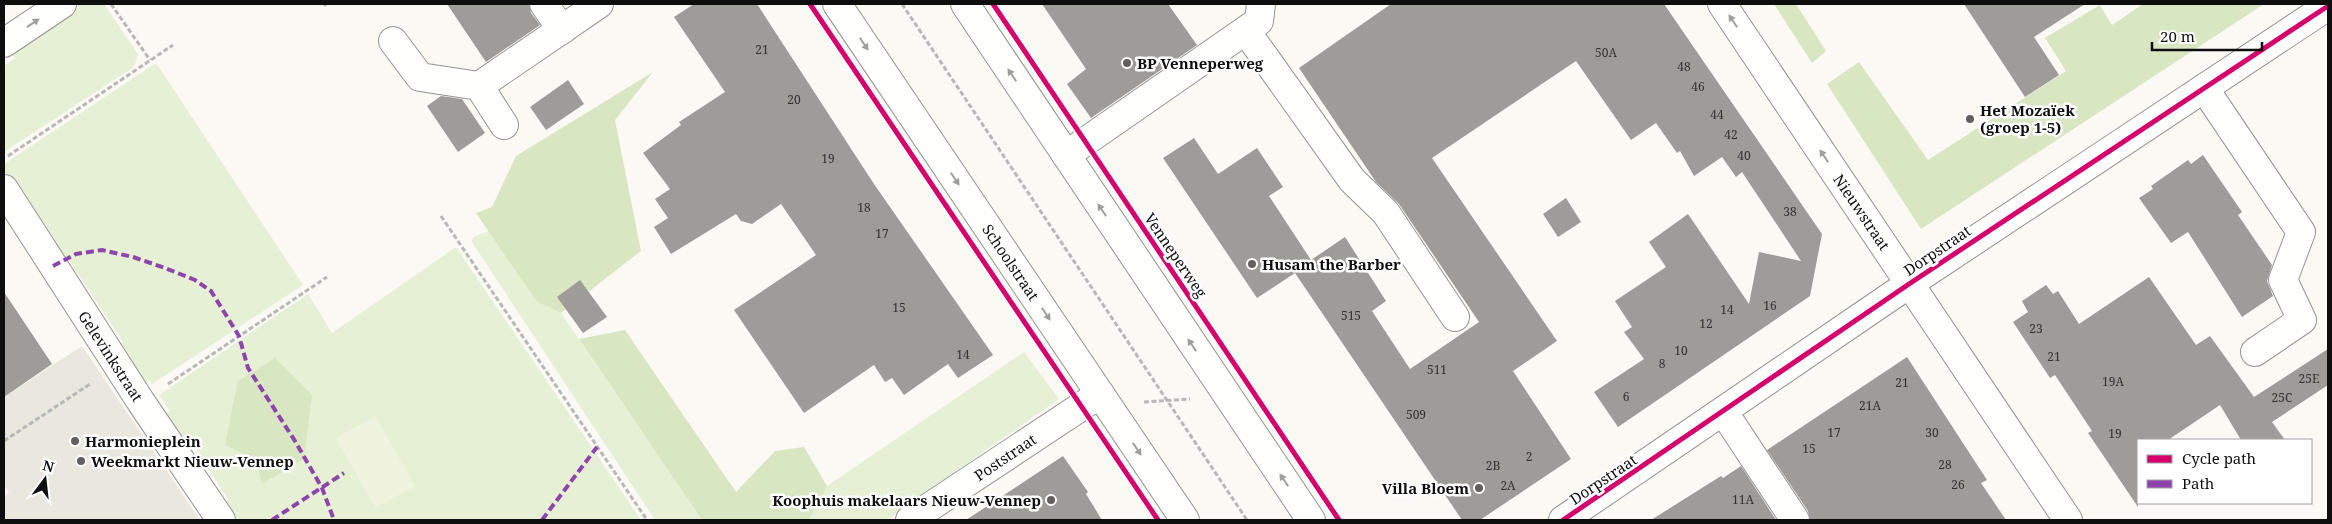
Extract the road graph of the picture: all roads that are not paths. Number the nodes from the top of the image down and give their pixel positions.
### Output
1 (62, 4) edge
2 (544, 4) edge
3 (599, 4) edge
4 (837, 4) edge
5 (965, 4) edge
6 (1260, 4) edge
7 (1722, 4) edge
8 (2328, 6) edge
9 (562, 30) junction
10 (1246, 31) junction
11 (393, 40) dead end
12 (4, 43) edge
13 (479, 86) junction
14 (2204, 88) junction
15 (504, 124) dead end
16 (1066, 155) junction
17 (4, 189) edge
18 (1909, 284) junction
19 (1455, 317) dead end
20 (2255, 352) dead end
21 (1100, 394) junction
22 (1723, 411) junction
23 (221, 520) edge
24 (910, 520) edge
25 (1185, 520) edge
26 (1311, 520) edge
27 (1563, 520) edge
28 (1795, 520) edge
29 (2068, 520) edge

12 -> 1 street
2 - 9 street
3 - 9 street
4 -> 21 street, Schoolstraat
16 -> 5 street
6 - 10 street
18 -> 7 street, Nieuwstraat
8 - 14 street, Dorpstraat
9 - 13 street
10 - 16 street
10 - 19 street
11 - 13 street
13 - 15 street
14 - 18 street, Dorpstraat
14 - 20 street
26 -> 16 street
17 - 23 street, Gelevinkstraat
18 - 22 street, Dorpstraat
18 - 29 street, Nieuwstraat
21 - 24 street, Poststraat
21 -> 25 street, Schoolstraat
22 - 27 street, Dorpstraat
22 - 28 street

